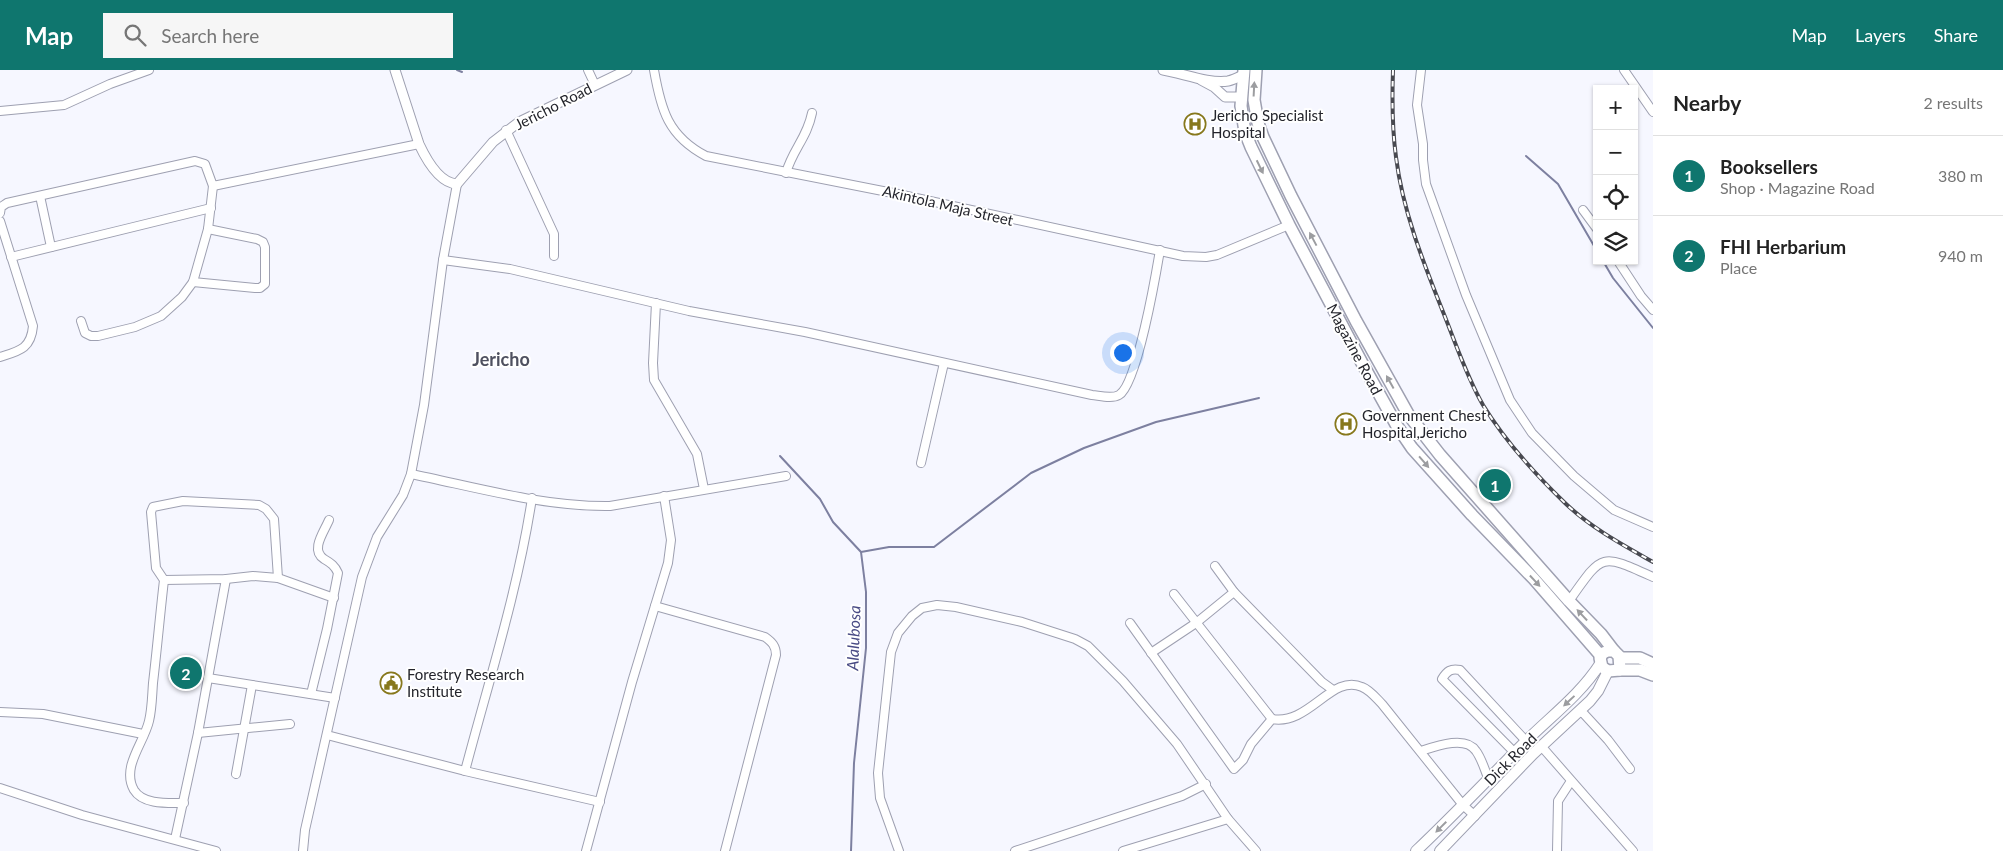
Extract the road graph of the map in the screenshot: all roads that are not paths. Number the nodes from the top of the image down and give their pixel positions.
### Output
1 (149, 70) edge
2 (395, 70) edge
3 (588, 70) edge
4 (627, 70) edge
5 (654, 70) edge
6 (1163, 70) edge
7 (1256, 70) edge
8 (1421, 70) edge
9 (1624, 70) edge
10 (1244, 72) edge
11 (1196, 78) junction
12 (595, 85) junction
13 (1241, 97) junction
14 (0, 111) edge
15 (1653, 112) edge
16 (812, 113) dead end
17 (506, 130) junction
18 (419, 144) junction
19 (786, 173) junction
20 (457, 184) junction
21 (213, 186) junction
22 (40, 196) junction
23 (211, 208) junction
24 (1583, 210) dead end
25 (0, 213) edge
26 (0, 221) edge
27 (1593, 224) edge
28 (1289, 225) junction
29 (208, 229) junction
30 (51, 247) junction
31 (1160, 250) junction
32 (11, 256) junction
33 (554, 256) dead end
34 (443, 260) junction
35 (1621, 265) edge
36 (192, 282) junction
37 (656, 303) junction
38 (1653, 310) edge
39 (81, 320) dead end
40 (1356, 321) junction
41 (1343, 326) junction
42 (0, 357) edge
43 (944, 363) junction
44 (921, 463) dead end
45 (410, 474) junction
46 (786, 476) dead end
47 (704, 489) junction
48 (664, 496) junction
49 (532, 498) junction
50 (329, 520) dead end
51 (1653, 526) edge
52 (1215, 566) dead end
53 (1653, 577) edge
54 (278, 578) junction
55 (226, 579) junction
56 (164, 580) junction
57 (1234, 592) junction
58 (1174, 594) dead end
59 (334, 598) junction
60 (1569, 601) junction
61 (655, 606) junction
62 (1130, 623) dead end
63 (1196, 623) junction
64 (1151, 653) junction
65 (1617, 654) junction
66 (1603, 664) junction
67 (1653, 664) edge
68 (1620, 670) junction
69 (1653, 675) edge
70 (208, 678) junction
71 (252, 685) junction
72 (1333, 690) junction
73 (311, 694) junction
74 (335, 698) junction
75 (0, 712) edge
76 (1580, 712) junction
77 (1272, 719) junction
78 (290, 724) dead end
79 (243, 729) junction
80 (198, 733) junction
81 (143, 734) junction
82 (327, 735) junction
83 (1526, 742) junction
84 (1542, 747) junction
85 (1421, 751) junction
86 (1515, 753) junction
87 (1630, 769) dead end
88 (465, 771) junction
89 (236, 774) dead end
90 (1488, 780) junction
91 (1571, 781) junction
92 (1206, 784) junction
93 (0, 788) edge
94 (600, 802) junction
95 (184, 803) junction
96 (1463, 805) junction
97 (1475, 816) junction
98 (1228, 819) junction
99 (175, 839) junction
100 (216, 851) edge
101 (303, 851) edge
102 (586, 851) edge
103 (725, 851) edge
104 (899, 851) edge
105 (1015, 851) edge
106 (1124, 851) edge
107 (1256, 851) edge
108 (1416, 851) edge
109 (1440, 851) edge
110 (1557, 851) edge
111 (1633, 851) edge

1 - 14 street
2 - 18 street
3 - 12 street
4 - 12 street, Jericho Road
5 - 19 street, Akintola Maja Street
6 - 11 street
40 -> 7 main road, Magazine Road
8 - 51 street
9 - 15 street
10 - 11 street
10 - 13 main road, Magazine Road
11 - 13 street
12 - 17 street, Jericho Road
13 -> 28 main road, Magazine Road
16 - 19 street
17 - 20 street, Jericho Road
17 - 33 street
18 - 20 street
18 - 21 street
19 - 31 street, Akintola Maja Street
20 - 34 street
21 - 22 street
21 - 23 street
22 - 25 street
22 - 30 street
23 - 29 street
23 - 30 street
24 - 27 street
26 - 32 street
28 - 31 street, Akintola Maja Street
28 - 41 main road, Magazine Road
29 - 36 street
29 - 36 street
30 - 32 street
31 - 43 street
32 - 42 street
34 - 37 street
34 - 45 street
35 - 38 street
36 - 39 street
37 - 43 street
37 - 47 street
40 - 41 main road
60 -> 40 main road, Magazine Road
41 -> 66 main road, Magazine Road
43 - 44 street
45 - 49 street
45 - 74 street
46 - 47 street
47 - 48 street
48 - 49 street
48 - 61 street
49 - 88 street
50 - 59 street
52 - 57 street
53 - 60 street
54 - 55 street
54 - 56 street
54 - 59 street
55 - 56 street
55 - 70 street
56 - 81 street
57 - 63 street
57 - 72 street
58 - 63 street
59 - 73 street
65 -> 60 main road, Magazine Road
61 - 94 street
61 - 103 street
62 - 64 street
63 - 64 street
63 - 77 street
64 - 77 street
65 - 66 main road
65 - 67 main road
65 - 68 main road
66 - 68 main road
66 - 76 main road, Dick Road
66 -> 83 main road, Dick Road
68 - 69 main road
70 - 71 street
70 - 80 street
71 - 73 street
71 - 79 street
72 - 77 street
72 - 85 street
73 - 74 street
74 - 82 street
75 - 81 street
76 - 84 main road, Dick Road
76 - 87 street
78 - 79 street
79 - 80 street
79 - 89 street
80 - 95 street
81 - 95 street
82 - 88 street
82 - 101 street
83 - 86 main road, Dick Road
83 - 86 street
84 - 91 street
84 - 97 main road, Dick Road
85 - 90 street
85 - 96 street
86 - 90 main road, Dick Road
88 - 94 street
90 - 96 main road, Dick Road
91 - 110 street
91 - 111 street
92 - 98 street
92 - 104 street
92 - 105 street
93 - 99 street
94 - 102 street
95 - 99 street
96 - 97 street
96 -> 108 main road, Dick Road
97 - 109 main road, Dick Road
98 - 106 street
98 - 107 street
99 - 100 street

